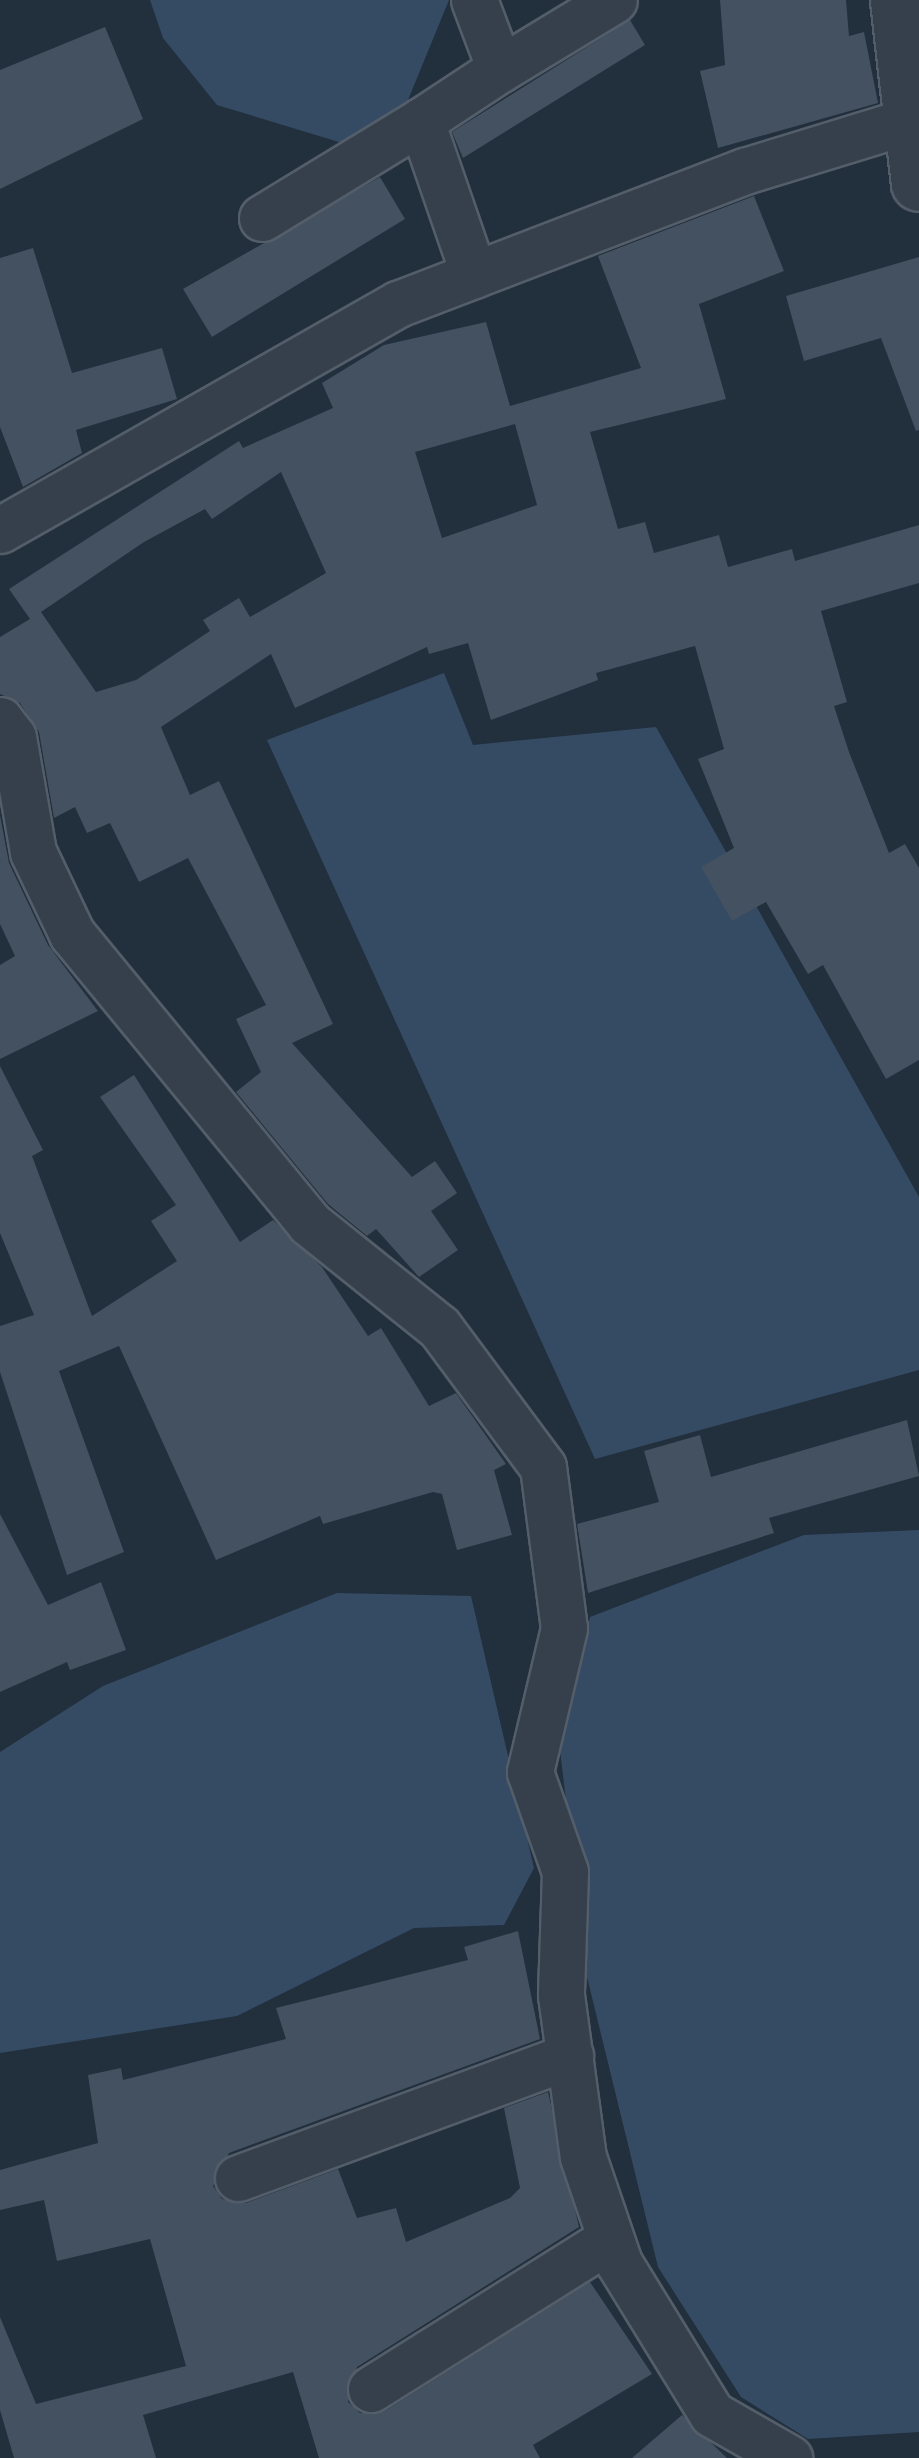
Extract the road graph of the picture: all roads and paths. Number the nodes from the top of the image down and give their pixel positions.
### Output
1 (474, 0) edge
2 (614, 0) edge
3 (898, 0) edge
4 (500, 69) junction
5 (421, 121) junction
6 (908, 122) junction
7 (919, 183) edge
8 (262, 218) dead end
9 (474, 275) junction
10 (0, 530) edge
11 (0, 720) edge
12 (570, 2056) junction
13 (238, 2178) dead end
14 (610, 2238) junction
15 (371, 2389) dead end
16 (789, 2458) edge

1 - 4 street
2 - 4 street
3 - 6 street
4 - 5 street
5 - 8 street
5 - 9 street
6 - 7 street
6 - 9 street
9 - 10 street
11 - 12 street
12 - 13 street
12 - 14 street
14 - 15 street
14 - 16 street

